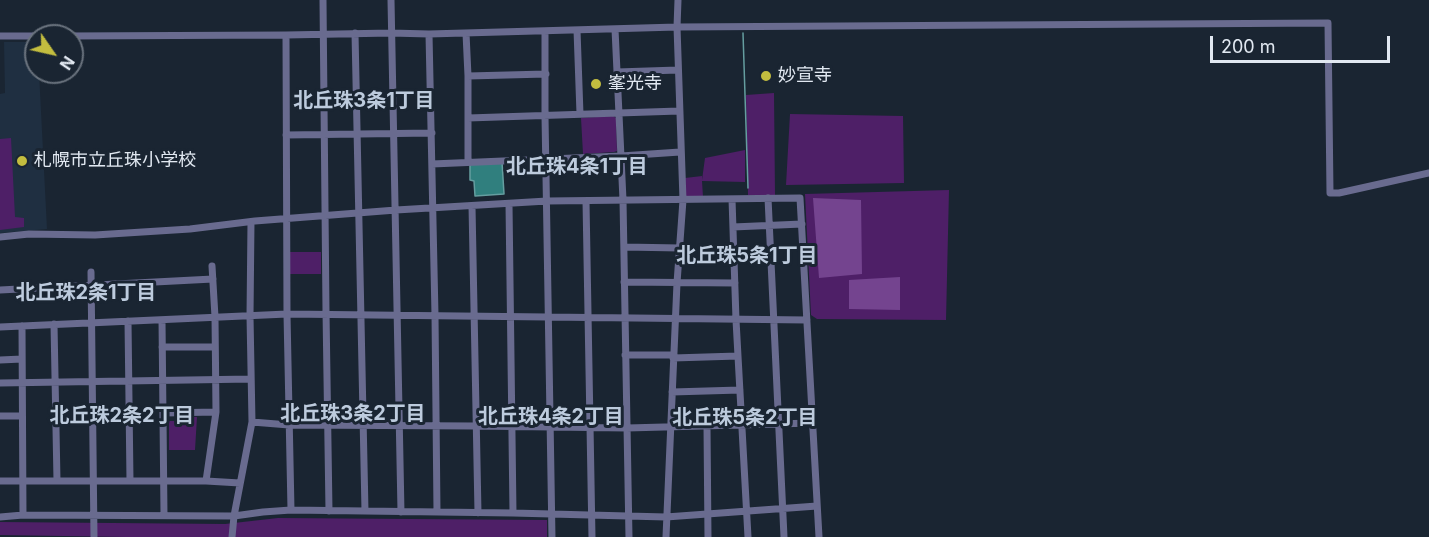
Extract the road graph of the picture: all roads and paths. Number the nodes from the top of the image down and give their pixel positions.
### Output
1 (323, 0) edge
2 (391, 0) edge
3 (678, 0) edge
4 (676, 27) junction
5 (615, 29) junction
6 (577, 30) junction
7 (545, 32) junction
8 (356, 33) junction
9 (391, 33) junction
10 (466, 33) junction
11 (323, 34) junction
12 (429, 34) junction
13 (286, 35) junction
14 (0, 36) edge
15 (24, 36) edge
16 (84, 36) edge
17 (678, 70) junction
18 (617, 72) junction
19 (546, 74) junction
20 (468, 76) junction
21 (679, 111) junction
22 (620, 113) junction
23 (580, 114) junction
24 (545, 116) junction
25 (468, 118) junction
26 (358, 133) junction
27 (393, 133) junction
28 (432, 133) junction
29 (325, 134) junction
30 (286, 135) junction
31 (680, 152) junction
32 (621, 156) junction
33 (546, 159) junction
34 (468, 162) junction
35 (432, 164) junction
36 (1429, 173) edge
37 (768, 198) junction
38 (732, 199) junction
39 (623, 200) junction
40 (683, 200) junction
41 (547, 201) junction
42 (586, 201) junction
43 (509, 204) junction
44 (472, 206) junction
45 (433, 208) junction
46 (396, 210) junction
47 (360, 213) junction
48 (325, 217) junction
49 (286, 219) junction
50 (251, 222) junction
51 (802, 224) junction
52 (769, 225) junction
53 (733, 227) junction
54 (0, 237) edge
55 (624, 247) junction
56 (680, 248) junction
57 (212, 266) dead end
58 (91, 272) dead end
59 (213, 279) junction
60 (624, 282) junction
61 (677, 283) junction
62 (735, 283) junction
63 (91, 286) junction
64 (0, 290) edge
65 (287, 314) junction
66 (326, 314) junction
67 (360, 315) junction
68 (397, 315) junction
69 (435, 315) junction
70 (250, 316) junction
71 (474, 316) junction
72 (510, 316) junction
73 (549, 316) junction
74 (215, 317) junction
75 (587, 317) junction
76 (625, 318) junction
77 (675, 319) junction
78 (162, 320) junction
79 (736, 320) junction
80 (773, 320) junction
81 (807, 320) junction
82 (128, 321) junction
83 (92, 323) junction
84 (54, 324) junction
85 (22, 326) junction
86 (0, 327) edge
87 (162, 347) junction
88 (215, 347) junction
89 (625, 355) junction
90 (673, 356) junction
91 (738, 356) junction
92 (22, 359) junction
93 (0, 360) edge
94 (215, 379) junction
95 (251, 379) junction
96 (129, 380) junction
97 (163, 380) junction
98 (93, 381) junction
99 (0, 383) edge
100 (22, 383) junction
101 (55, 383) junction
102 (740, 390) junction
103 (672, 392) junction
104 (216, 412) junction
105 (163, 413) junction
106 (0, 416) edge
107 (22, 416) junction
108 (252, 422) junction
109 (813, 423) junction
110 (364, 424) junction
111 (778, 424) junction
112 (289, 425) junction
113 (328, 425) junction
114 (400, 425) junction
115 (742, 425) junction
116 (437, 426) junction
117 (476, 426) junction
118 (512, 426) junction
119 (550, 426) junction
120 (707, 426) junction
121 (590, 427) junction
122 (627, 428) junction
123 (670, 428) junction
124 (93, 480) junction
125 (0, 481) edge
126 (23, 481) junction
127 (57, 481) junction
128 (130, 481) junction
129 (163, 481) junction
130 (207, 481) junction
131 (240, 483) junction
132 (817, 506) junction
133 (782, 509) junction
134 (291, 510) junction
135 (329, 511) junction
136 (365, 511) junction
137 (401, 512) junction
138 (437, 512) junction
139 (746, 512) junction
140 (478, 513) junction
141 (513, 513) junction
142 (551, 514) junction
143 (708, 514) junction
144 (23, 515) junction
145 (94, 515) junction
146 (164, 515) junction
147 (234, 516) junction
148 (591, 516) junction
149 (628, 516) junction
150 (0, 517) edge
151 (666, 517) junction
152 (94, 537) edge
153 (232, 537) edge
154 (552, 537) edge
155 (592, 537) edge
156 (629, 537) edge
157 (666, 537) edge
158 (708, 537) edge
159 (748, 537) edge
160 (784, 537) edge
161 (819, 537) edge

1 - 11 street
2 - 9 street
3 - 4 street
4 - 5 street
4 - 17 street
4 - 36 street
5 - 6 street
5 - 18 street
6 - 7 street
6 - 23 street
7 - 10 street
7 - 19 street
8 - 9 street
8 - 11 street
8 - 26 street
9 - 12 street
9 - 27 street
10 - 12 street
10 - 20 street
11 - 13 street
11 - 29 street
12 - 28 street
13 - 16 street
13 - 30 street
14 - 15 street
17 - 18 street
17 - 21 street
18 - 22 street
19 - 20 street
19 - 24 street
20 - 25 street
21 - 22 street
21 - 31 street
22 - 23 street
22 - 32 street
23 - 24 street
24 - 25 street
24 - 33 street
25 - 34 street
26 - 27 street
26 - 29 street
26 - 47 street
27 - 28 street
27 - 46 street
28 - 35 street
29 - 30 street
29 - 48 street
30 - 49 street
31 - 32 street
31 - 40 street
32 - 33 street
32 - 39 street
33 - 34 street
33 - 41 street
34 - 35 street
35 - 45 street
37 - 38 street
37 - 51 street
37 - 52 street
38 - 40 street
38 - 53 street
39 - 40 street
39 - 42 street
39 - 55 street
40 - 56 street
41 - 42 street
41 - 43 street
41 - 73 street
42 - 75 street
43 - 44 street
43 - 72 street
44 - 45 street
44 - 71 street
45 - 46 street
45 - 69 street
46 - 47 street
46 - 68 street
47 - 48 street
47 - 67 street
48 - 49 street
48 - 66 street
49 - 50 street
49 - 65 street
50 - 54 street
50 - 70 street
51 - 52 street
51 - 81 street
52 - 53 street
52 - 80 street
53 - 62 street
55 - 56 street
55 - 60 street
56 - 61 street
57 - 59 street
58 - 63 street
59 - 63 street
59 - 74 street
60 - 61 street
60 - 76 street
61 - 62 street
61 - 77 street
62 - 79 street
63 - 64 street
63 - 83 street
65 - 66 street
65 - 70 street
65 - 112 street
66 - 67 street
66 - 113 street
67 - 68 street
67 - 110 street
68 - 69 street
68 - 114 street
69 - 71 street
69 - 116 street
70 - 74 street
70 - 95 street
71 - 72 street
71 - 117 street
72 - 73 street
72 - 118 street
73 - 75 street
73 - 119 street
74 - 78 street
74 - 88 street
75 - 76 street
75 - 121 street
76 - 77 street
76 - 89 street
77 - 79 street
77 - 90 street
78 - 82 street
78 - 87 street
79 - 80 street
79 - 91 street
80 - 81 street
80 - 111 street
81 - 109 street
82 - 83 street
82 - 96 street
83 - 84 street
83 - 98 street
84 - 85 street
84 - 101 street
85 - 86 street
85 - 92 street
87 - 88 street
87 - 97 street
88 - 94 street
89 - 90 street
89 - 122 street
90 - 91 street
90 - 103 street
91 - 102 street
92 - 93 street
92 - 100 street
94 - 95 street
94 - 97 street
94 - 104 street
95 - 108 street
96 - 97 street
96 - 98 street
96 - 128 street
97 - 105 street
98 - 101 street
98 - 124 street
99 - 100 street
100 - 101 street
100 - 107 street
101 - 127 street
102 - 103 street
102 - 115 street
103 - 123 street
104 - 105 street
104 - 130 street
105 - 129 street
106 - 107 street
107 - 126 street
108 - 112 street
108 - 131 street
109 - 111 street
109 - 132 street
110 - 113 street
110 - 114 street
110 - 136 street
111 - 115 street
111 - 133 street
112 - 113 street
112 - 134 street
113 - 135 street
114 - 116 street
114 - 137 street
115 - 120 street
115 - 139 street
116 - 117 street
116 - 138 street
117 - 118 street
117 - 140 street
118 - 119 street
118 - 141 street
119 - 121 street
119 - 142 street
120 - 123 street
120 - 143 street
121 - 122 street
121 - 148 street
122 - 123 street
122 - 149 street
123 - 151 street
124 - 127 street
124 - 128 street
124 - 145 street
125 - 126 street
126 - 127 street
126 - 144 street
128 - 129 street
129 - 130 street
129 - 146 street
130 - 131 street
131 - 147 street
132 - 133 street
132 - 161 street
133 - 139 street
133 - 160 street
134 - 135 street
134 - 147 street
135 - 136 street
136 - 137 street
137 - 138 street
138 - 140 street
139 - 143 street
139 - 159 street
140 - 141 street
141 - 142 street
142 - 148 street
142 - 154 street
143 - 151 street
143 - 158 street
144 - 145 street
144 - 150 street
145 - 146 street
145 - 152 street
146 - 147 street
147 - 153 street
148 - 149 street
148 - 155 street
149 - 151 street
149 - 156 street
151 - 157 street

